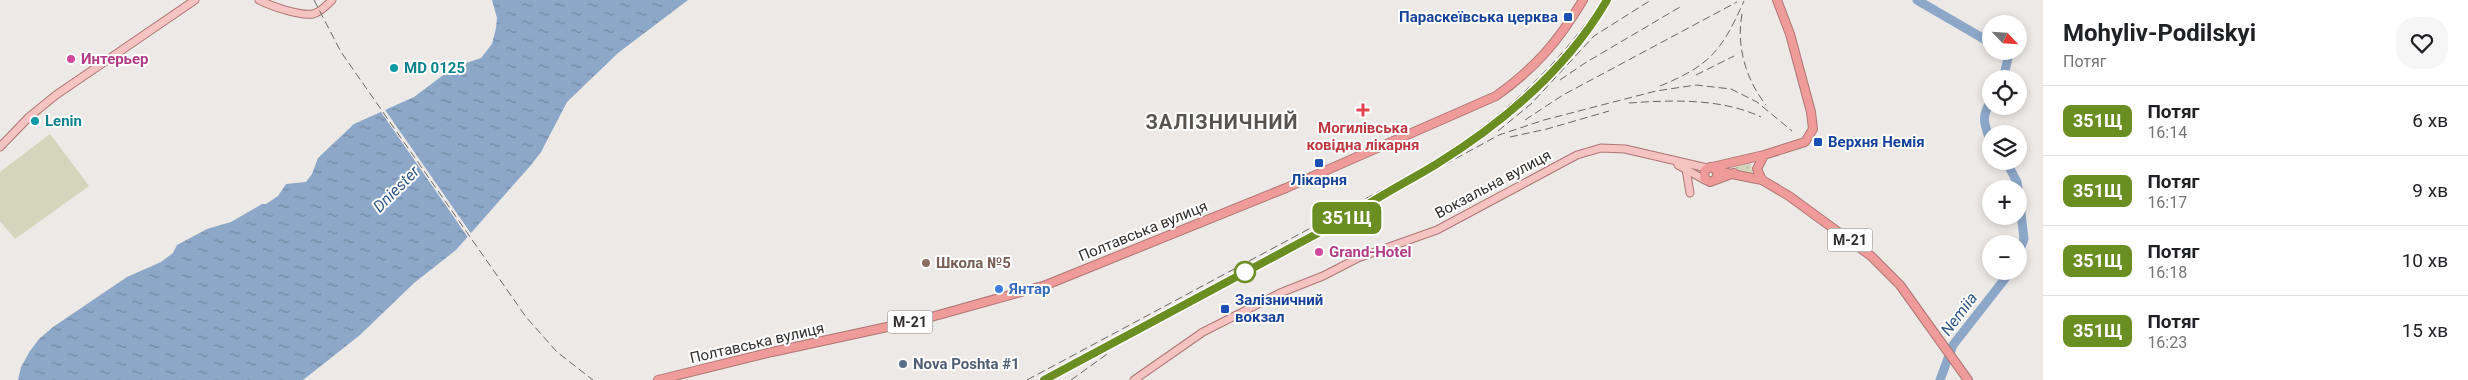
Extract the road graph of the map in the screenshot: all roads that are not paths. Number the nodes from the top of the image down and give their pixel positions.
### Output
1 (195, 0) edge
2 (259, 0) edge
3 (332, 0) edge
4 (1583, 0) edge
5 (1777, 0) edge
6 (0, 147) edge
7 (1764, 155) junction
8 (1671, 161) junction
9 (1733, 162) junction
10 (1686, 169) junction
11 (1715, 173) junction
12 (1734, 173) junction
13 (1705, 180) joint
14 (1762, 180) junction
15 (1690, 193) dead end
16 (1967, 378) edge
17 (658, 380) edge
18 (1134, 380) edge

1 - 6 main road
2 - 3 main road
4 - 17 highway, Полтавська вулиця / М-21
5 - 7 highway, Вокзальна вулиця / М-21
7 - 9 highway, Вокзальна вулиця / М-21
7 - 14 highway
8 - 10 main road, Вокзальна вулиця
8 - 11 main road, Вокзальна вулиця
8 - 18 main road, Вокзальна вулиця
9 - 11 highway, Вокзальна вулиця / М-21
9 - 11 highway, Вокзальна вулиця
10 - 13 main road, Вокзальна вулиця
10 - 15 main road
11 - 12 highway, М-21
11 - 12 highway, М-21
11 - 13 highway, М-21
12 - 14 highway, М-21
14 - 16 highway, М-21

